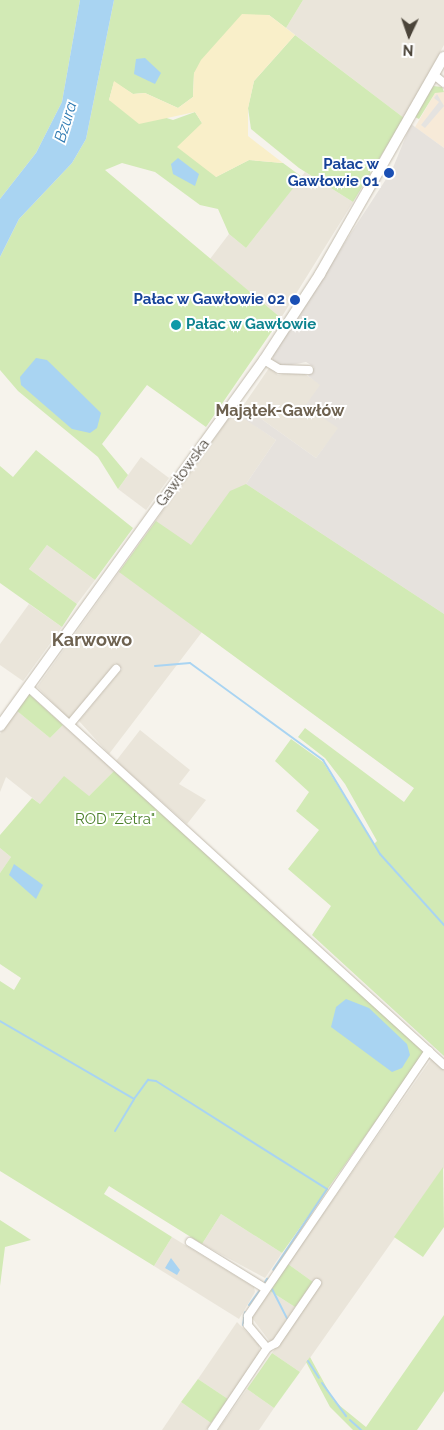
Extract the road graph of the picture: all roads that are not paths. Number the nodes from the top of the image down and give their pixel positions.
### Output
1 (444, 57) edge
2 (434, 75) junction
3 (444, 82) edge
4 (264, 360) junction
5 (309, 370) dead end
6 (116, 669) dead end
7 (28, 687) junction
8 (70, 724) junction
9 (0, 726) edge
10 (429, 1052) junction
11 (444, 1065) edge
12 (190, 1242) dead end
13 (317, 1282) dead end
14 (266, 1289) junction
15 (267, 1348) junction
16 (212, 1430) edge

1 - 2 street, Gawłowska
2 - 3 street
2 - 4 street, Gawłowska
4 - 5 street
4 - 7 street, Gawłowska
6 - 8 street
7 - 8 street
7 - 9 street, Gawłowska
8 - 10 street
10 - 11 street
10 - 14 street
12 - 14 street
13 - 15 street
14 - 15 street
15 - 16 street

